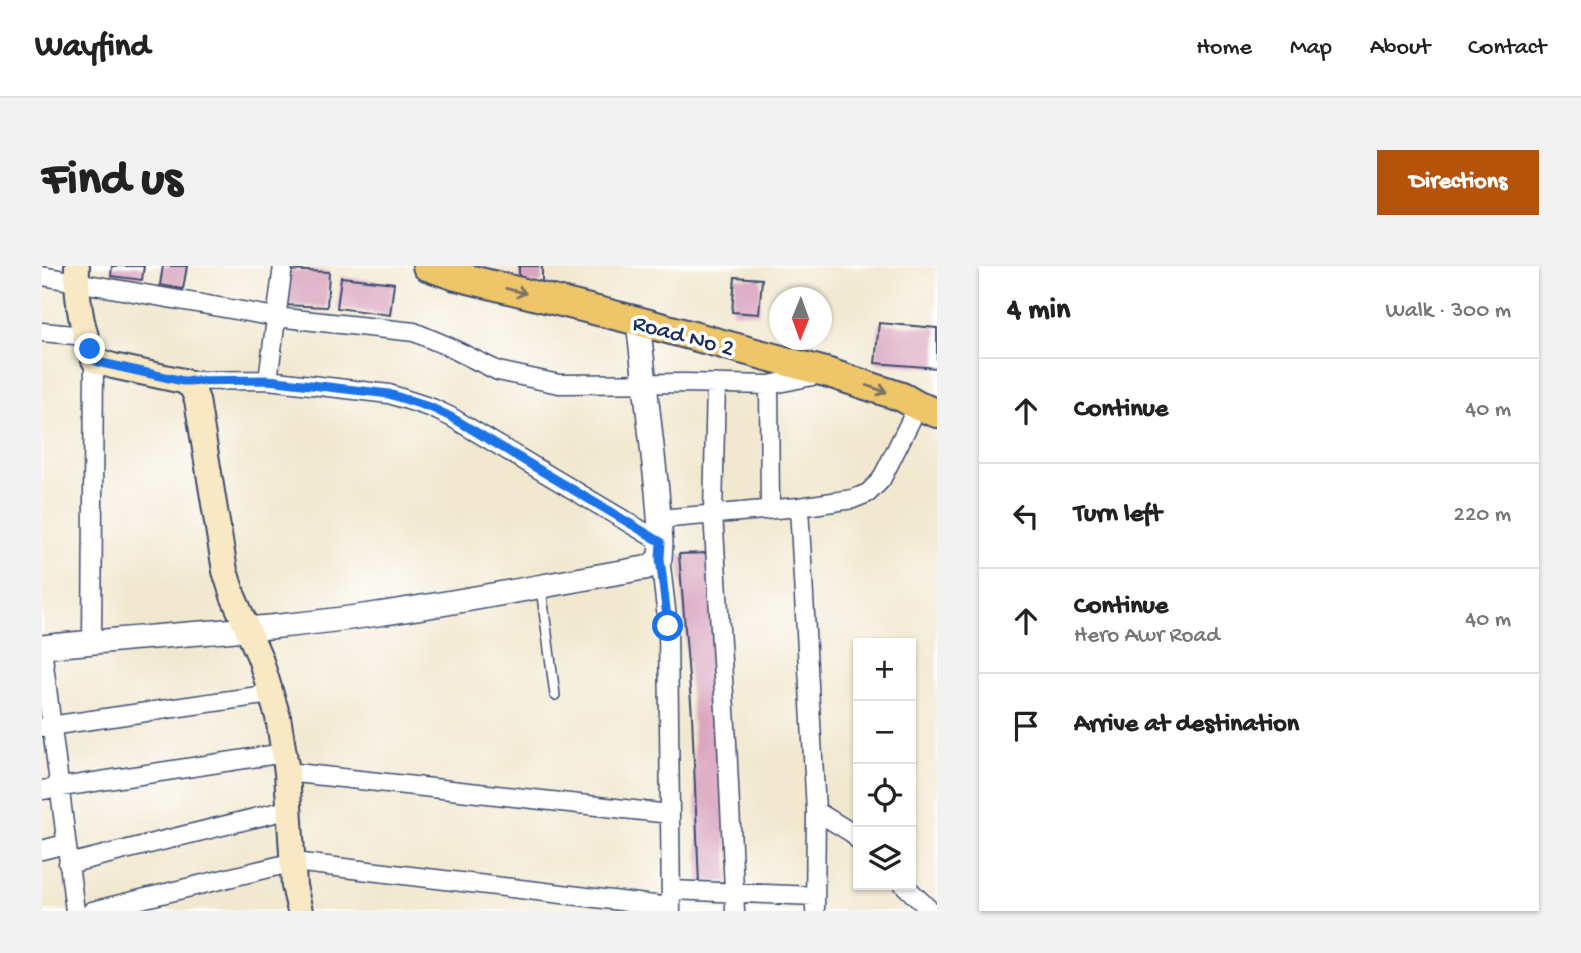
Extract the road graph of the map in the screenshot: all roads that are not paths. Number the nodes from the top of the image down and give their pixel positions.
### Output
1 (283, 266) edge
2 (426, 266) edge
3 (457, 271) edge
4 (77, 273) edge
5 (42, 276) edge
6 (276, 317) junction
7 (638, 321) junction
8 (42, 332) edge
9 (85, 336) junction
10 (94, 360) junction
11 (829, 373) junction
12 (268, 380) junction
13 (183, 381) junction
14 (645, 383) junction
15 (716, 384) junction
16 (769, 386) junction
17 (928, 410) edge
18 (799, 507) junction
19 (770, 509) junction
20 (713, 513) junction
21 (659, 519) junction
22 (660, 550) junction
23 (540, 586) junction
24 (249, 629) junction
25 (92, 641) junction
26 (42, 647) edge
27 (271, 694) junction
28 (555, 695) dead end
29 (47, 727) edge
30 (286, 763) junction
31 (50, 789) edge
32 (291, 809) junction
33 (816, 811) junction
34 (670, 814) junction
35 (853, 834) edge
36 (65, 845) junction
37 (42, 850) edge
38 (294, 862) junction
39 (68, 864) junction
40 (909, 890) edge
41 (735, 902) edge
42 (671, 903) edge
43 (816, 904) edge
44 (75, 911) edge
45 (92, 911) edge
46 (300, 911) edge
47 (931, 911) edge

1 - 6 street
2 - 3 main road, Road No 2
3 -> 7 main road, Road No 2
4 - 5 street
4 - 6 street
4 - 9 main road
6 - 12 street
6 - 14 street
7 - 11 main road, Road No 2
7 - 14 street
8 - 9 street
9 - 10 main road
10 - 13 main road
10 - 25 street
11 - 16 street
11 -> 17 main road, Road No 2
12 - 13 street
12 - 22 street
13 - 24 main road
14 - 15 street
14 - 21 street
15 - 16 street
15 - 20 street
16 - 19 street
17 - 18 street
18 - 19 street
18 - 33 street
19 - 20 street
20 - 21 street
20 - 41 street
21 - 22 street
22 - 23 street
22 - 34 street
23 - 24 street
23 - 28 lane
24 - 25 street
24 - 27 main road
25 - 26 street
26 - 29 street
27 - 29 street
27 - 30 main road
29 - 31 street
30 - 31 street
30 - 32 main road
30 - 34 street
31 - 36 street
32 - 38 main road
32 - 39 street
33 - 35 street
33 - 43 street
34 - 42 street
36 - 37 street
36 - 39 street
38 - 42 street
38 - 45 street
38 - 46 main road
39 - 44 street
40 - 47 street
41 - 42 street
41 - 43 street

